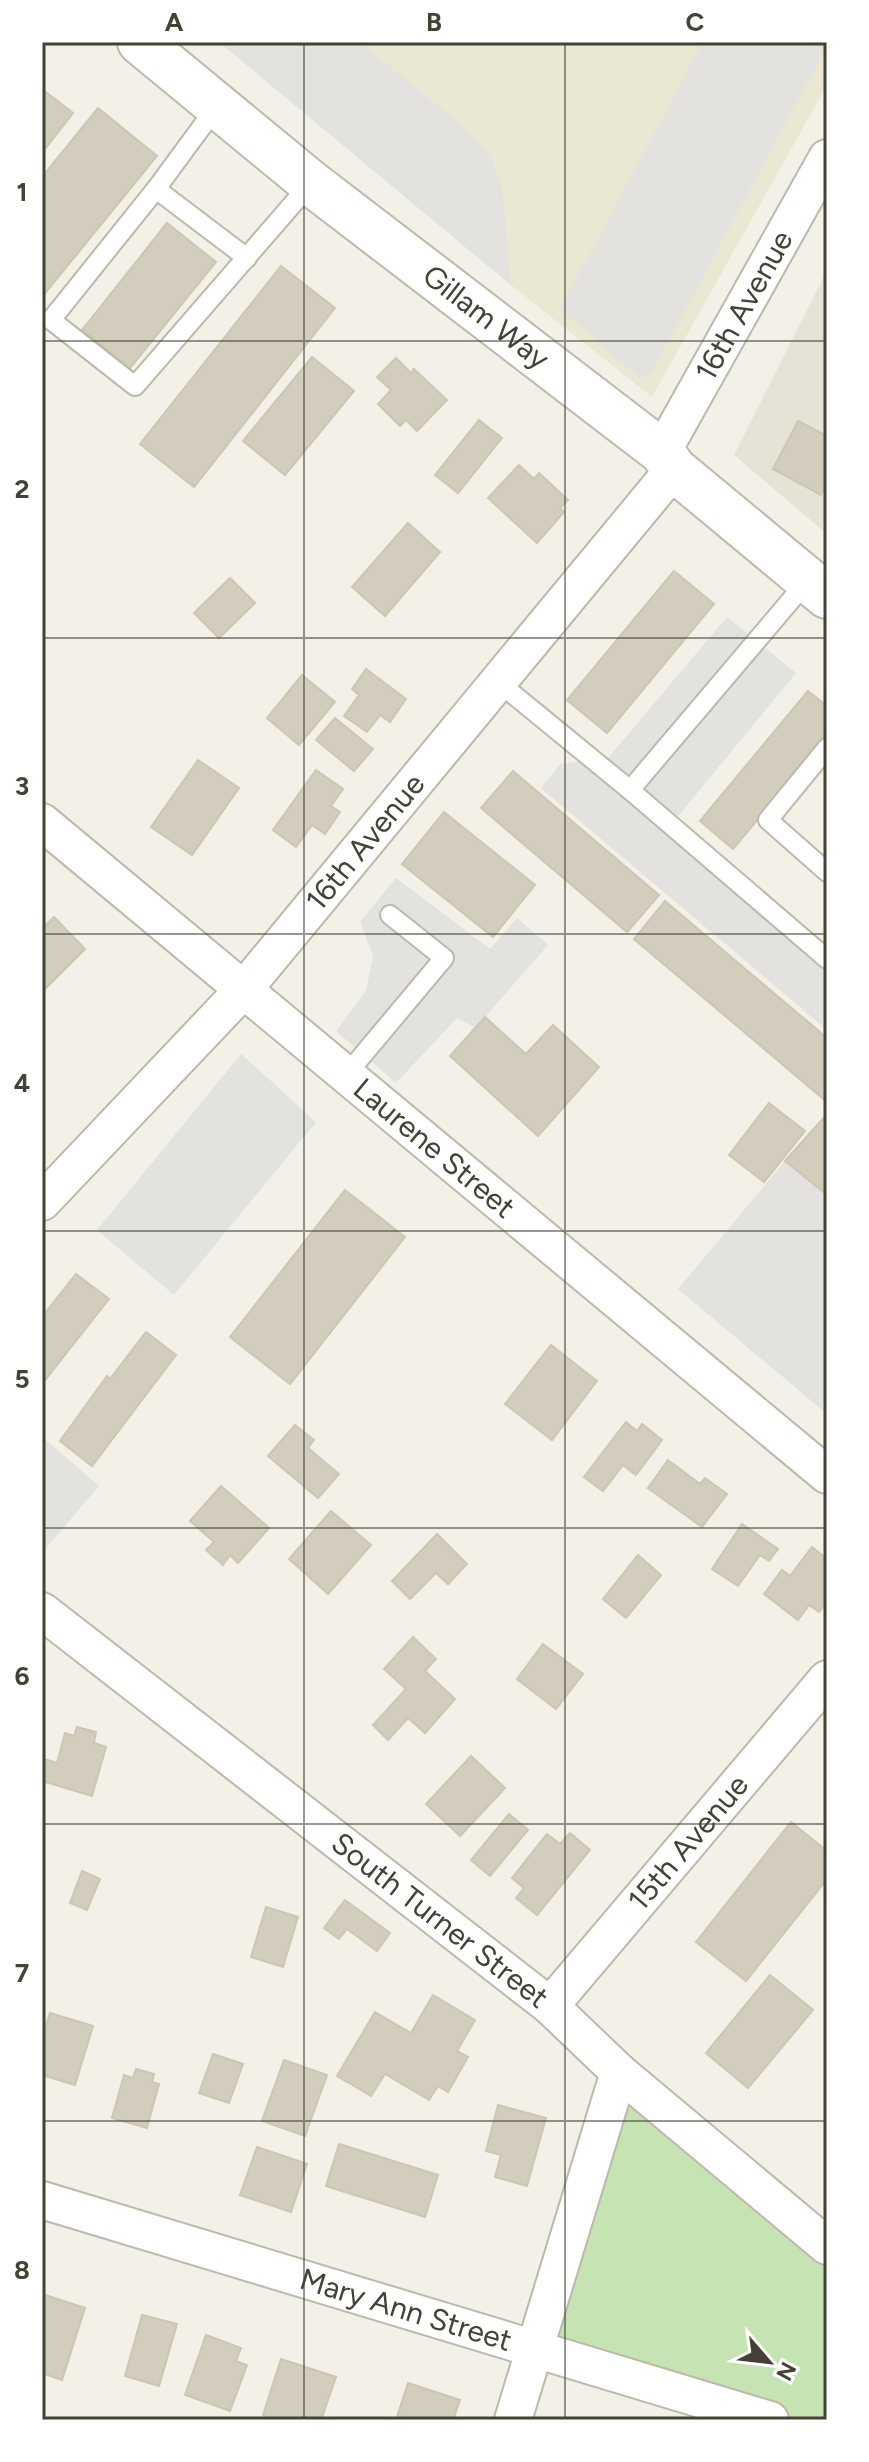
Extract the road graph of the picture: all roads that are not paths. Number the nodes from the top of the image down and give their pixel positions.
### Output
1 (140, 42) edge
2 (217, 106) junction
3 (827, 158) edge
4 (311, 183) junction
5 (156, 189) junction
6 (247, 258) junction
7 (668, 461) junction
8 (817, 588) edge
9 (497, 681) junction
10 (827, 748) edge
11 (630, 790) junction
12 (42, 822) edge
13 (827, 872) edge
14 (390, 915) dead end
15 (827, 959) edge
16 (244, 989) junction
17 (346, 1075) junction
18 (42, 1202) edge
19 (827, 1475) edge
20 (42, 1611) edge
21 (827, 1679) edge
22 (550, 2006) junction
23 (619, 2072) junction
24 (42, 2200) edge
25 (827, 2246) edge
26 (535, 2351) junction
27 (513, 2420) edge
28 (770, 2420) edge

1 - 2 street, Gillam Way
2 - 4 street, Gillam Way
2 - 5 lane
3 - 7 street, 16th Avenue
4 - 6 lane
4 - 7 street, Gillam Way
5 - 6 lane
5 - 6 lane
7 - 8 street, Gillam Way
7 - 9 street, 16th Avenue
8 - 11 lane
9 - 11 lane
9 - 16 street, 16th Avenue
10 - 13 lane
11 - 15 lane
12 - 16 street, Laurene Street
14 - 17 lane
16 - 17 street, Laurene Street
16 - 18 street, 16th Avenue
17 - 19 street, Laurene Street
20 - 22 street, South Turner Street
21 - 22 street, 15th Avenue
22 - 23 street, South Turner Street
23 - 25 street, South Turner Street
23 - 26 street
24 - 26 street, Mary Ann Street
26 - 27 street
26 - 28 street, Mary Ann Street

